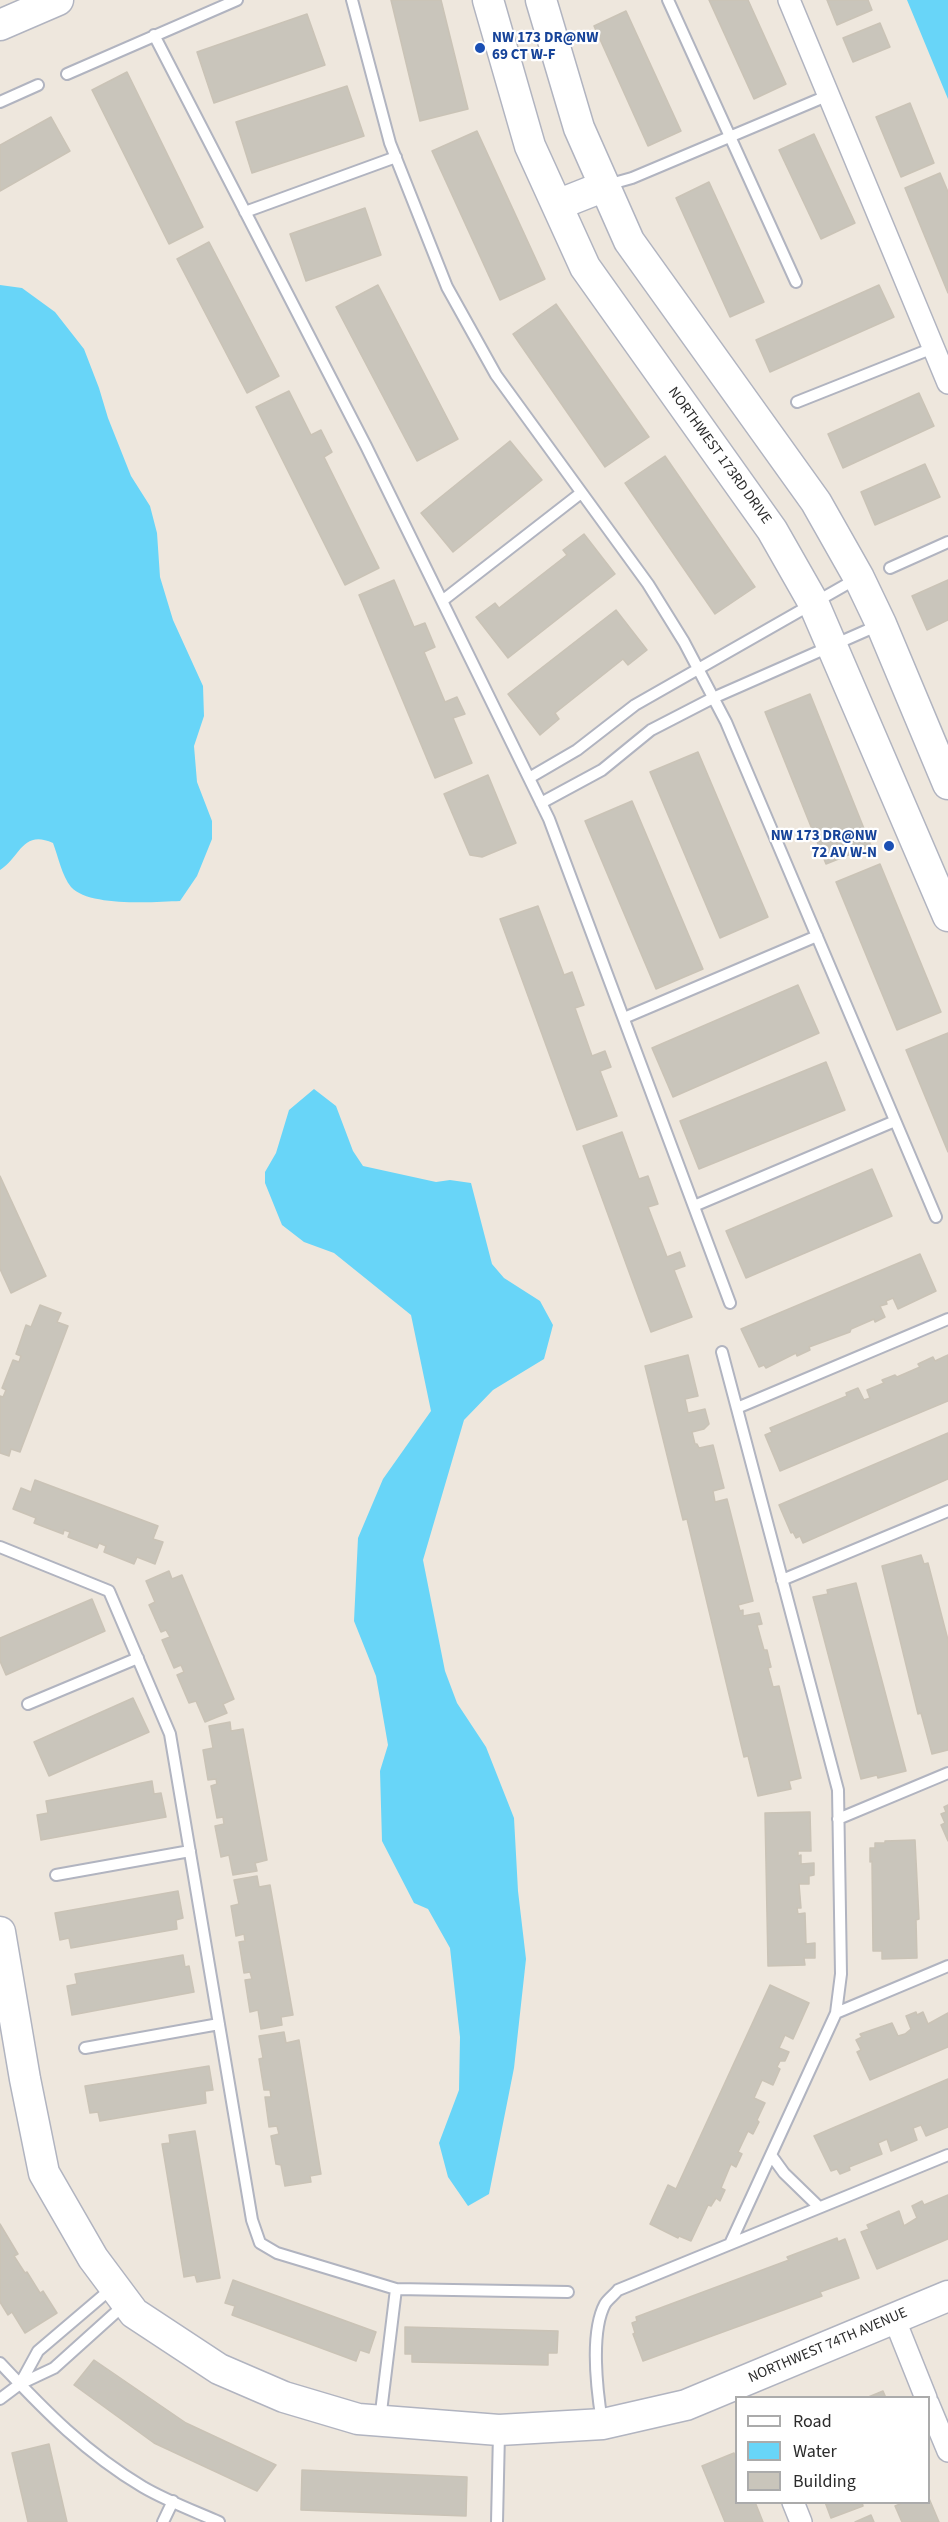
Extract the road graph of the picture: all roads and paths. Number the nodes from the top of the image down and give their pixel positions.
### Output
1 (58, 0) edge
2 (237, 0) edge
3 (352, 0) edge
4 (488, 0) edge
5 (542, 0) edge
6 (668, 0) edge
7 (789, 0) edge
8 (0, 25) edge
9 (154, 35) junction
10 (67, 74) dead end
11 (38, 85) dead end
12 (829, 94) junction
13 (0, 102) edge
14 (730, 135) junction
15 (396, 157) junction
16 (605, 186) junction
17 (556, 205) junction
18 (245, 212) junction
19 (796, 282) dead end
20 (933, 348) junction
21 (948, 383) edge
22 (797, 402) dead end
23 (581, 493) junction
24 (948, 542) edge
25 (890, 568) dead end
26 (859, 578) junction
27 (442, 600) junction
28 (813, 602) junction
29 (881, 624) junction
30 (834, 646) junction
31 (698, 670) junction
32 (713, 698) junction
33 (529, 778) junction
34 (948, 784) edge
35 (541, 802) junction
36 (948, 916) edge
37 (817, 936) junction
38 (624, 1018) junction
39 (895, 1121) junction
40 (694, 1206) junction
41 (936, 1217) dead end
42 (730, 1303) dead end
43 (948, 1319) edge
44 (722, 1352) dead end
45 (737, 1408) junction
46 (947, 1515) edge
47 (0, 1547) edge
48 (782, 1580) junction
49 (138, 1658) junction
50 (28, 1704) dead end
51 (948, 1773) edge
52 (838, 1819) junction
53 (190, 1851) junction
54 (56, 1875) dead end
55 (0, 1932) edge
56 (948, 1966) edge
57 (836, 2013) junction
58 (219, 2024) junction
59 (85, 2048) dead end
60 (948, 2154) edge
61 (771, 2155) junction
62 (819, 2207) junction
63 (730, 2244) junction
64 (396, 2289) junction
65 (568, 2292) dead end
66 (120, 2295) junction
67 (948, 2296) edge
68 (894, 2319) junction
69 (0, 2363) edge
70 (20, 2384) junction
71 (746, 2390) edge
72 (926, 2396) edge
73 (0, 2399) edge
74 (930, 2408) edge
75 (380, 2421) junction
76 (603, 2424) junction
77 (499, 2430) junction
78 (948, 2451) edge
79 (173, 2501) junction
80 (794, 2504) edge
81 (163, 2522) edge
82 (219, 2522) edge
83 (497, 2522) edge
84 (801, 2522) edge

1 - 8 street
2 - 9 lane
3 - 15 lane
4 - 17 street, NORTHWEST 173RD DRIVE
5 - 16 street
6 - 14 lane
7 - 12 street
9 - 10 lane
9 - 18 lane
11 - 13 lane
12 - 14 lane
12 - 20 street
14 - 16 lane
14 - 19 lane
15 - 18 lane
15 - 23 lane
16 - 17 street
16 - 26 street
17 - 28 street, NORTHWEST 173RD DRIVE
18 - 27 lane
20 - 21 street
20 - 22 lane
23 - 27 lane
23 - 31 lane
24 - 25 lane
26 - 28 lane
26 - 29 street
27 - 33 lane
28 - 30 street, NORTHWEST 173RD DRIVE
28 - 31 lane
29 - 30 lane
29 - 34 street
30 - 32 lane
30 - 36 street, NORTHWEST 173RD DRIVE
31 - 32 lane
31 - 33 lane
32 - 35 lane
32 - 37 lane
33 - 35 lane
35 - 38 lane
37 - 38 lane
37 - 39 lane
38 - 40 lane
39 - 40 lane
39 - 41 lane
40 - 42 lane
43 - 45 lane
44 - 45 lane
45 - 48 lane
46 - 48 lane
47 - 49 lane
48 - 52 lane
49 - 50 lane
49 - 53 lane
51 - 52 lane
52 - 57 lane
53 - 54 lane
53 - 58 lane
55 - 66 street, NORTHWEST 74TH AVENUE
56 - 57 lane
57 - 61 lane
58 - 59 lane
58 - 64 lane
60 - 62 lane
61 - 62 lane
61 - 63 lane
62 - 63 lane
63 - 76 lane
64 - 65 lane
64 - 75 lane
66 - 70 lane
66 - 70 lane
66 - 75 street, NORTHWEST 74TH AVENUE
67 - 68 street, NORTHWEST 74TH AVENUE
68 - 71 street, NORTHWEST 74TH AVENUE
68 - 72 street
69 - 70 lane
70 - 73 lane
70 - 79 lane
71 - 76 street, NORTHWEST 74TH AVENUE
74 - 78 street
75 - 77 street, NORTHWEST 74TH AVENUE
76 - 77 street, NORTHWEST 74TH AVENUE
77 - 83 lane
79 - 81 lane
79 - 82 lane
80 - 84 street

